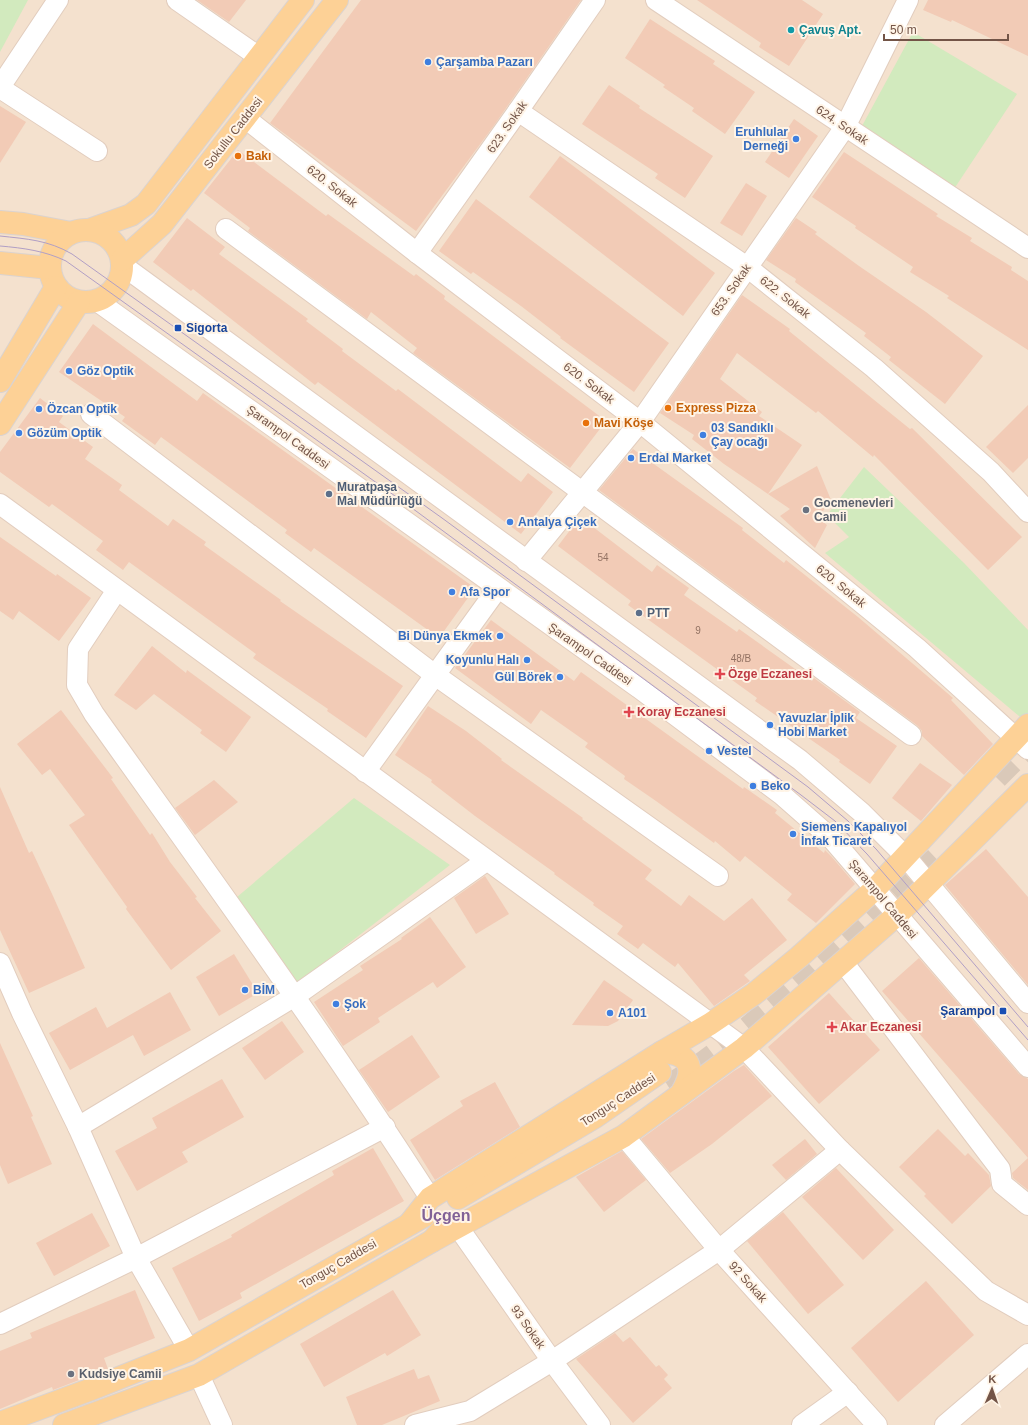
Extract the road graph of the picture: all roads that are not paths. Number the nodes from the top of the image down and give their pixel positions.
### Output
1 (58, 0) edge
2 (177, 0) edge
3 (303, 0) edge
4 (337, 0) edge
5 (595, 0) edge
6 (656, 0) edge
7 (908, 0) edge
8 (259, 57) junction
9 (0, 88) edge
10 (518, 111) junction
11 (245, 118) junction
12 (845, 127) junction
13 (97, 151) dead end
14 (0, 222) edge
15 (226, 229) dead end
16 (80, 232) junction
17 (1028, 248) edge
18 (417, 253) junction
19 (0, 263) edge
20 (122, 263) junction
21 (747, 267) junction
22 (53, 277) junction
23 (88, 301) junction
24 (0, 381) edge
25 (91, 414) dead end
26 (640, 422) junction
27 (0, 424) edge
28 (583, 491) junction
29 (0, 504) edge
30 (1027, 510) edge
31 (526, 562) junction
32 (498, 588) junction
33 (117, 590) junction
34 (436, 675) junction
35 (911, 735) dead end
36 (1024, 737) edge
37 (365, 772) junction
38 (1002, 783) tunnel mouth
39 (1028, 785) edge
40 (937, 849) tunnel mouth
41 (906, 857) junction
42 (486, 861) junction
43 (718, 876) dead end
44 (928, 884) junction
45 (874, 889) junction
46 (898, 914) junction
47 (843, 962) junction
48 (0, 963) edge
49 (295, 996) junction
50 (1028, 1003) edge
51 (710, 1024) junction
52 (744, 1048) junction
53 (1028, 1067) edge
54 (668, 1076) junction
55 (78, 1127) junction
56 (385, 1127) junction
57 (624, 1136) junction
58 (840, 1150) junction
59 (430, 1198) junction
60 (1028, 1205) edge
61 (410, 1223) junction
62 (458, 1227) junction
63 (432, 1242) junction
64 (719, 1250) junction
65 (136, 1258) junction
66 (1028, 1315) edge
67 (0, 1324) edge
68 (189, 1350) junction
69 (1028, 1354) edge
70 (552, 1361) junction
71 (198, 1375) junction
72 (848, 1392) junction
73 (0, 1423) edge
74 (64, 1425) edge
75 (222, 1425) edge
76 (415, 1425) edge
77 (600, 1425) edge
78 (802, 1425) edge
79 (877, 1425) edge
80 (945, 1425) edge

1 - 9 street
2 - 8 street
3 - 8 main road, Sokullu Caddesi
4 - 11 main road, Sokullu Caddesi
5 - 10 street, 623. Sokak
6 - 12 street, 624. Sokak
7 - 12 street, 653. Sokak
8 - 16 main road, Sokullu Caddesi
9 - 13 street
10 - 18 street, 623. Sokak
10 - 21 street, 622. Sokak
11 - 18 street, 620. Sokak
11 - 20 main road, Sokullu Caddesi
12 - 17 street, 624. Sokak
12 - 21 street, 653. Sokak
14 - 16 main road
15 - 28 street
16 - 20 main road
16 - 22 main road
18 - 26 street, 620. Sokak
19 - 22 main road
20 - 23 main road
20 - 31 street
21 - 26 street, 653. Sokak
21 - 30 street, 622. Sokak
22 - 23 main road
22 - 24 main road
23 - 27 main road
23 - 32 street, Şarampol Caddesi
25 - 34 street
26 - 28 street, 653. Sokak
26 - 36 street, 620. Sokak
28 - 31 street, 653. Sokak
28 - 35 street
29 - 33 street
31 - 41 street
32 - 34 street
32 - 45 street, Şarampol Caddesi
33 - 37 street
33 - 49 street
34 - 37 street
34 - 43 street
36 - 41 main road
37 - 42 street
38 - 40 main road
39 - 44 main road
41 - 44 street
41 - 45 main road
42 - 49 street
42 - 51 street
44 - 46 main road
44 - 50 street
45 - 46 street, Şarampol Caddesi
45 - 51 main road
46 - 47 main road
46 - 53 street, Şarampol Caddesi
47 - 52 main road
47 - 60 street
48 - 55 street
49 - 55 street
49 - 56 street
51 - 52 street
51 - 54 main road
52 - 54 main road
52 - 58 street
54 - 57 main road
54 - 59 main road
54 - 61 main road, Tonguç Caddesi
54 - 63 main road, Tonguç Caddesi
55 - 65 street
56 - 59 street
56 - 65 street
57 - 62 main road
57 - 64 street, 92 Sokak
58 - 64 street
58 - 66 street
59 - 61 main road
61 - 68 main road, Tonguç Caddesi
62 - 63 main road
62 - 70 street, 93 Sokak
63 - 71 main road, Tonguç Caddesi
64 - 70 street
64 - 72 street, 92 Sokak
65 - 67 street
65 - 68 street
68 - 73 main road, Tonguç Caddesi
69 - 80 street
70 - 76 street
70 - 77 street, 93 Sokak
71 - 74 main road, Tonguç Caddesi
71 - 75 street
72 - 78 street
72 - 79 street, 92 Sokak

